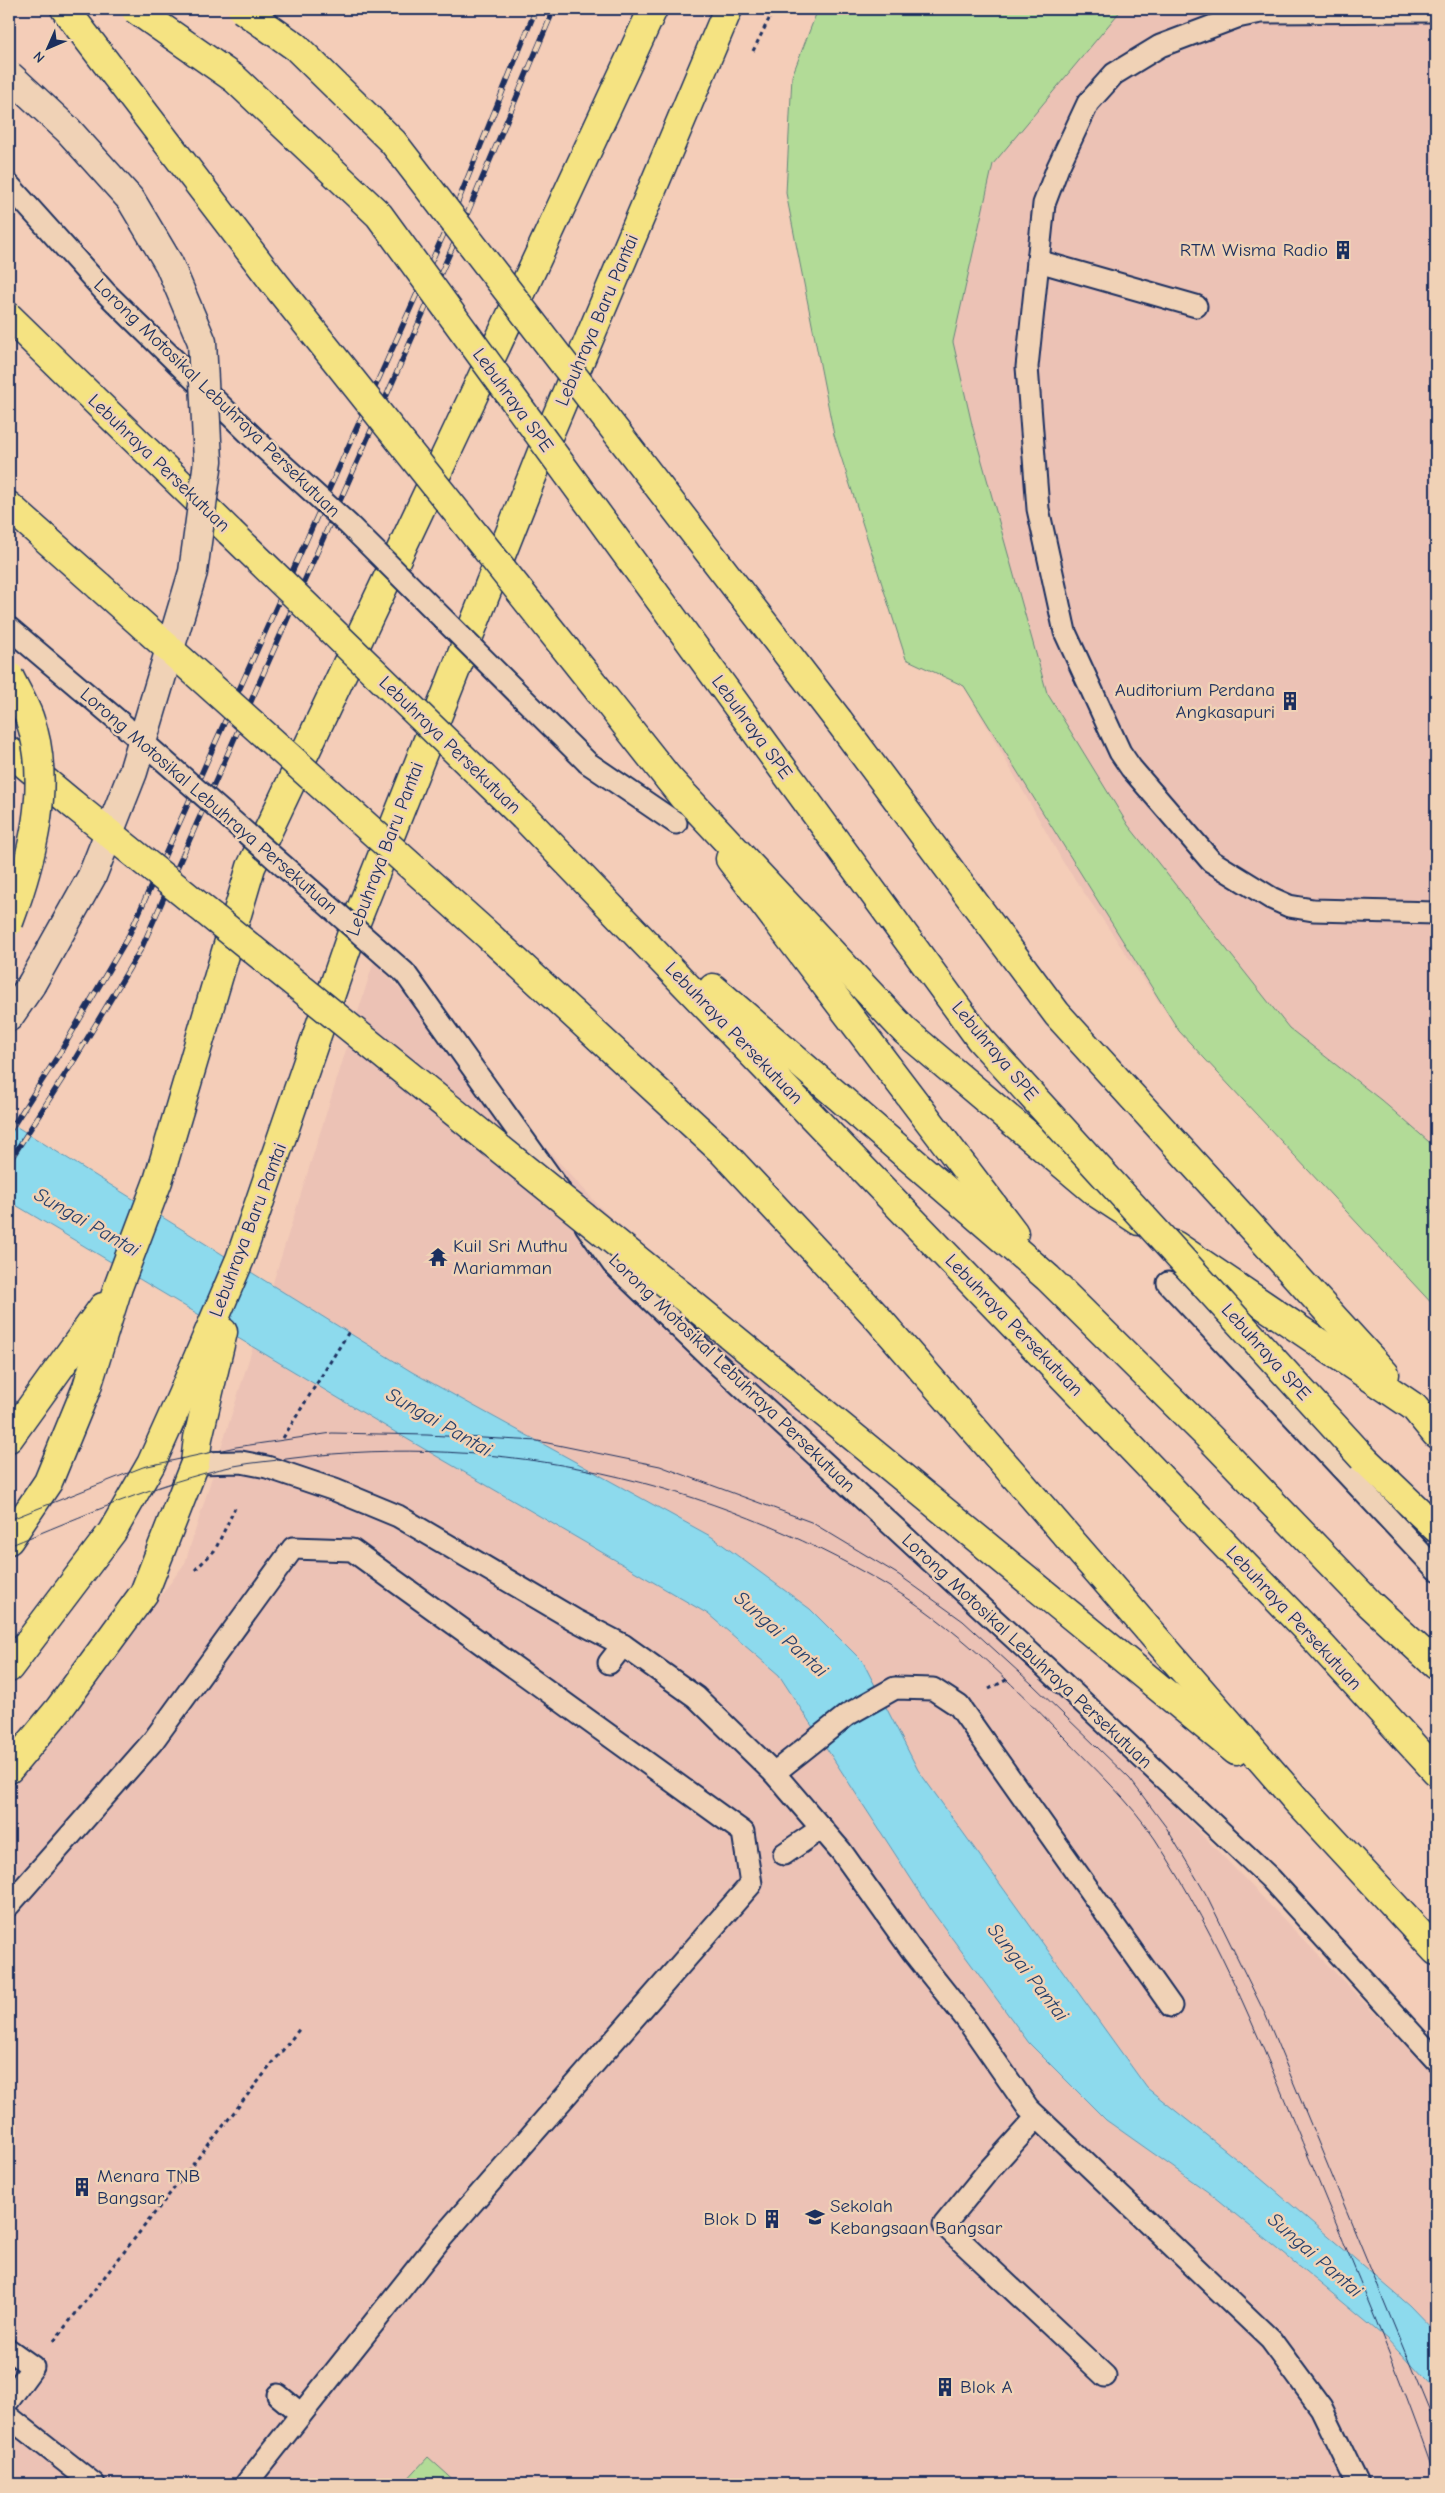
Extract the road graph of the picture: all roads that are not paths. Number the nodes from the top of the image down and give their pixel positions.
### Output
1 (65, 9) edge
2 (135, 9) edge
3 (242, 9) edge
4 (653, 9) edge
5 (728, 9) edge
6 (1436, 11) edge
7 (9, 75) edge
8 (9, 185) edge
9 (1038, 261) junction
10 (1196, 306) dead end
11 (9, 317) edge
12 (9, 506) edge
13 (9, 628) edge
14 (9, 676) edge
15 (9, 751) edge
16 (668, 778) junction
17 (676, 823) dead end
18 (585, 878) junction
19 (1436, 913) edge
20 (9, 922) edge
21 (9, 1017) edge
22 (239, 1262) junction
23 (1048, 1278) junction
24 (1168, 1282) dead end
25 (118, 1287) junction
26 (1414, 1407) junction
27 (1436, 1434) edge
28 (9, 1438) edge
29 (197, 1450) junction
30 (1436, 1528) edge
31 (9, 1540) edge
32 (1436, 1569) edge
33 (623, 1645) junction
34 (609, 1663) dead end
35 (1436, 1665) edge
36 (9, 1668) edge
37 (9, 1769) edge
38 (1436, 1771) edge
39 (774, 1773) junction
40 (1298, 1801) junction
41 (822, 1828) junction
42 (784, 1854) dead end
43 (9, 1904) edge
44 (1436, 1951) edge
45 (1171, 2006) dead end
46 (1436, 2060) edge
47 (1037, 2117) junction
48 (9, 2350) edge
49 (1105, 2376) dead end
50 (278, 2395) dead end
51 (9, 2400) edge
52 (301, 2414) junction
53 (9, 2417) edge
54 (94, 2484) edge
55 (246, 2484) edge
56 (1358, 2484) edge

1 - 16 highway, bridge
2 - 30 highway, Lebuhraya SPE, bridge
3 - 26 highway, bridge
4 - 25 highway
5 - 22 highway, Lebuhraya Baru Pantai
6 - 9 lane
7 - 21 street, bridge
8 - 17 lane, Lorong Motosikal Lebuhraya Persekutuan, bridge
9 - 10 lane
9 - 19 lane
11 - 18 highway, Lebuhraya Persekutuan, bridge
12 - 40 highway, bridge
13 - 46 lane, Lorong Motosikal Lebuhraya Persekutuan, bridge
14 - 20 highway, bridge
15 - 40 highway, bridge
16 - 23 highway
16 - 26 highway
18 - 23 highway
18 - 38 highway, Lebuhraya Persekutuan
22 - 29 highway
22 - 36 highway, Lebuhraya Baru Pantai
23 - 35 highway
24 - 32 lane
25 - 28 highway
25 - 31 highway
26 - 27 highway
29 - 33 lane
29 - 37 highway
33 - 34 lane
33 - 39 lane
39 - 41 lane
39 - 45 lane
40 - 44 highway
41 - 42 lane
41 - 47 lane
43 - 52 lane
47 - 49 lane
47 - 56 lane
48 - 51 lane
50 - 52 lane
52 - 55 lane
53 - 54 lane

